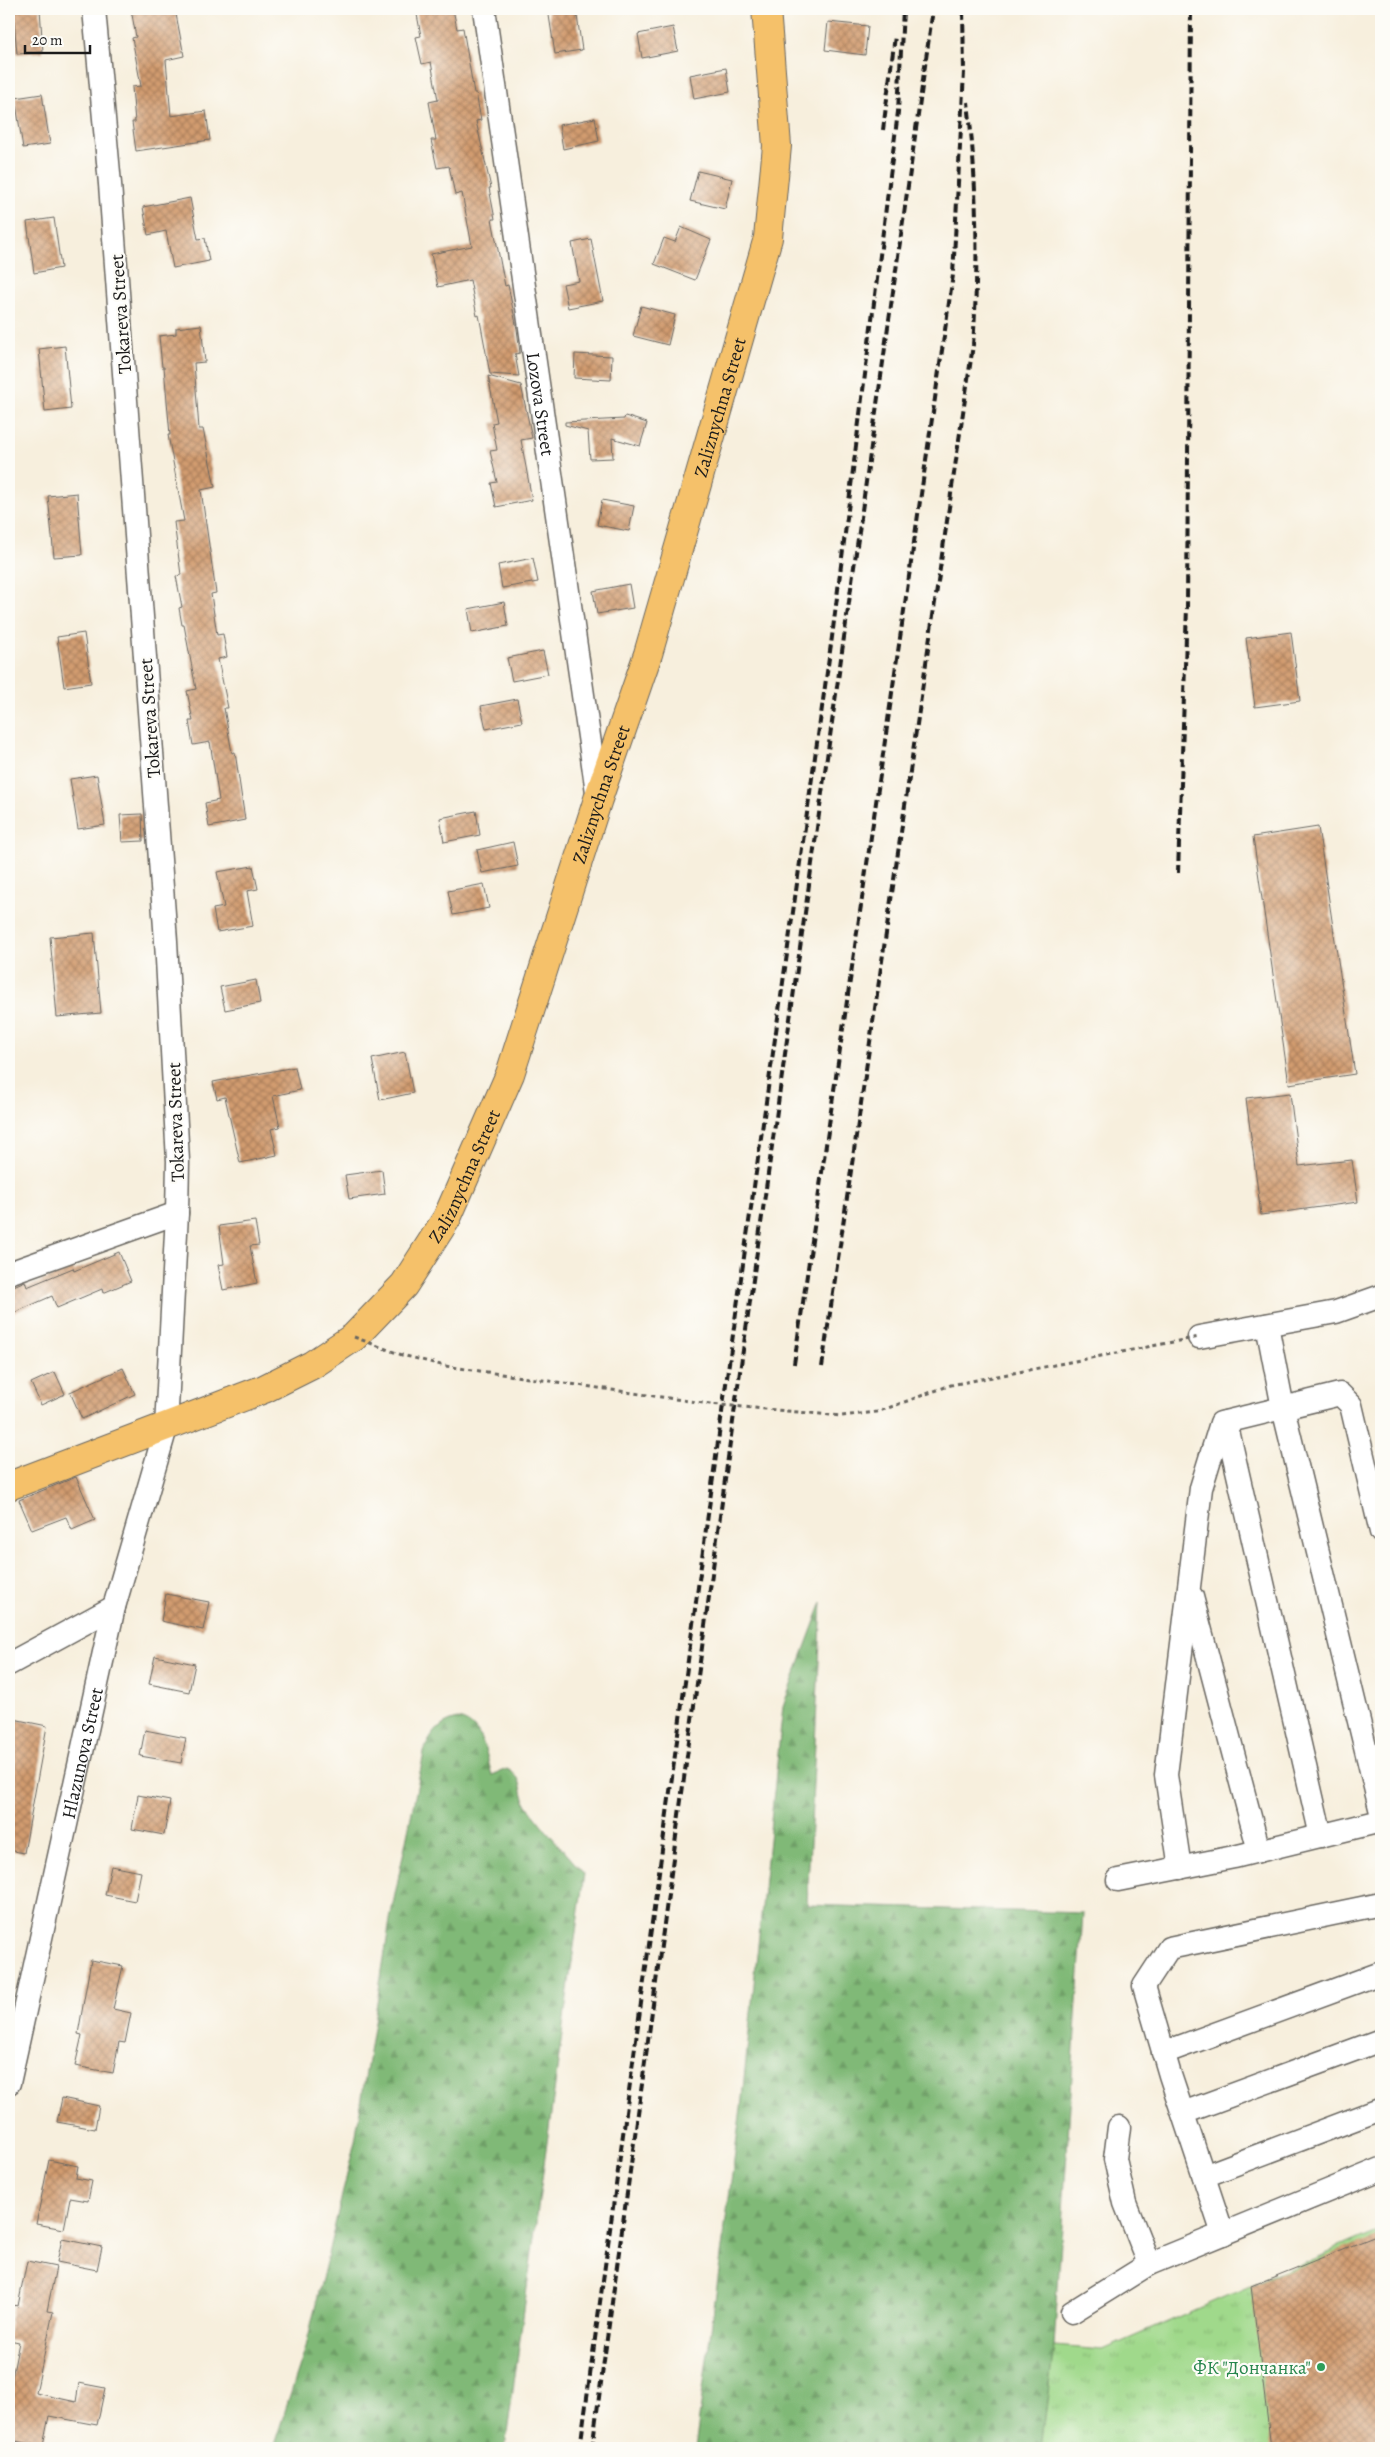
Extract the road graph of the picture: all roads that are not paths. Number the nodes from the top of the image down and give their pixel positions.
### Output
1 (94, 9) edge
2 (484, 9) edge
3 (766, 9) edge
4 (598, 798) junction
5 (177, 1213) junction
6 (9, 1273) edge
7 (1381, 1296) edge
8 (1267, 1325) junction
9 (1199, 1337) road end
10 (1283, 1408) junction
11 (1226, 1422) junction
12 (166, 1428) junction
13 (9, 1486) edge
14 (1381, 1532) edge
15 (1189, 1586) junction
16 (114, 1608) junction
17 (9, 1664) edge
18 (1381, 1812) edge
19 (1381, 1821) edge
20 (1321, 1836) junction
21 (1260, 1851) junction
22 (1180, 1868) junction
23 (1118, 1880) dead end
24 (1381, 1904) edge
25 (1381, 1973) edge
26 (1381, 2040) edge
27 (1163, 2052) junction
28 (9, 2083) edge
29 (1381, 2109) edge
30 (1183, 2113) junction
31 (1118, 2127) dead end
32 (1381, 2169) edge
33 (1204, 2176) junction
34 (1223, 2234) junction
35 (1149, 2264) junction
36 (1072, 2312) dead end

1 - 5 street, Tokareva Street
2 - 4 street, Lozova Street
3 - 4 main road, Zaliznychna Street
4 - 12 main road, Zaliznychna Street
5 - 6 street
5 - 12 street, Tokareva Street
7 - 8 street
8 - 9 street
8 - 10 street
10 - 11 street
10 - 14 street
10 - 18 street
11 - 15 street
11 - 20 street
12 - 13 main road, Zaliznychna Street
12 - 16 street, Hlazunova Street
15 - 21 street
15 - 22 street
16 - 17 street
16 - 28 street, Hlazunova Street
19 - 20 street
20 - 21 street
21 - 22 street
22 - 23 street
24 - 27 street
25 - 27 street
26 - 30 street
27 - 30 street
29 - 33 street
30 - 33 street
31 - 35 street
32 - 34 street
33 - 34 street
34 - 35 street
35 - 36 street

